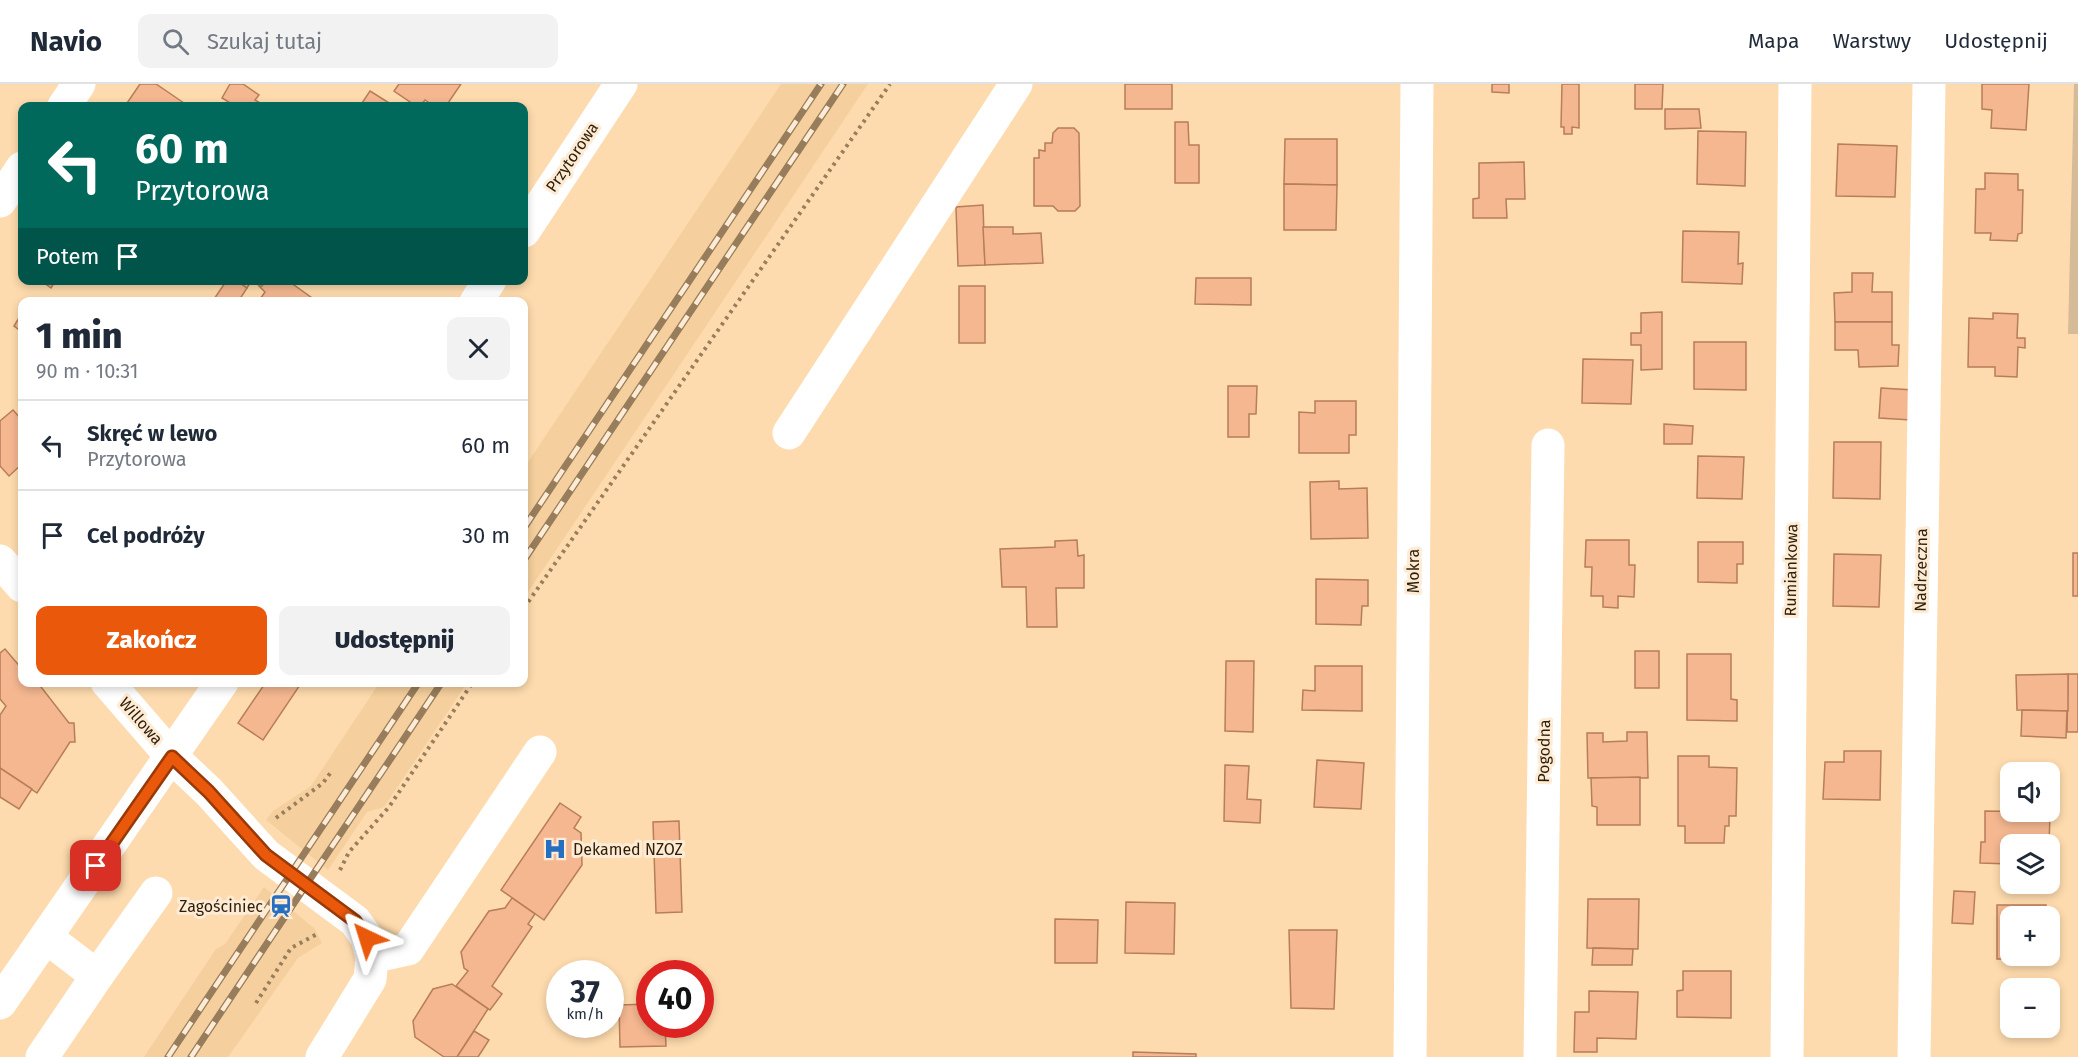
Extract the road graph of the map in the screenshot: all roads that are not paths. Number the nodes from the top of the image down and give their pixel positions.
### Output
1 (79, 84) edge
2 (621, 84) edge
3 (1016, 84) edge
4 (1417, 84) edge
5 (1795, 84) edge
6 (1929, 84) edge
7 (67, 102) edge
8 (18, 174) edge
9 (0, 201) edge
10 (528, 225) edge
11 (789, 433) dead end
12 (1548, 445) dead end
13 (0, 561) edge
14 (18, 581) edge
15 (111, 687) edge
16 (219, 687) edge
17 (540, 752) dead end
18 (172, 757) junction
19 (156, 893) dead end
20 (46, 937) junction
21 (372, 957) junction
22 (97, 976) junction
23 (0, 1003) edge
24 (42, 1057) edge
25 (322, 1057) edge
26 (1410, 1057) edge
27 (1540, 1057) edge
28 (1787, 1057) edge
29 (1914, 1057) edge

1 - 7 street
2 - 10 street, Przytorowa
3 - 11 street
4 - 26 street, Mokra
5 - 28 street, Rumiankowa
6 - 29 street, Nadrzeczna
8 - 9 street
12 - 27 street, Pogodna
13 - 14 street
15 - 18 street, Willowa
16 - 18 street
17 - 21 street
18 - 20 street
18 - 21 street, Willowa
19 - 22 street
20 - 22 street
20 - 23 street
21 - 25 street
22 - 24 street

